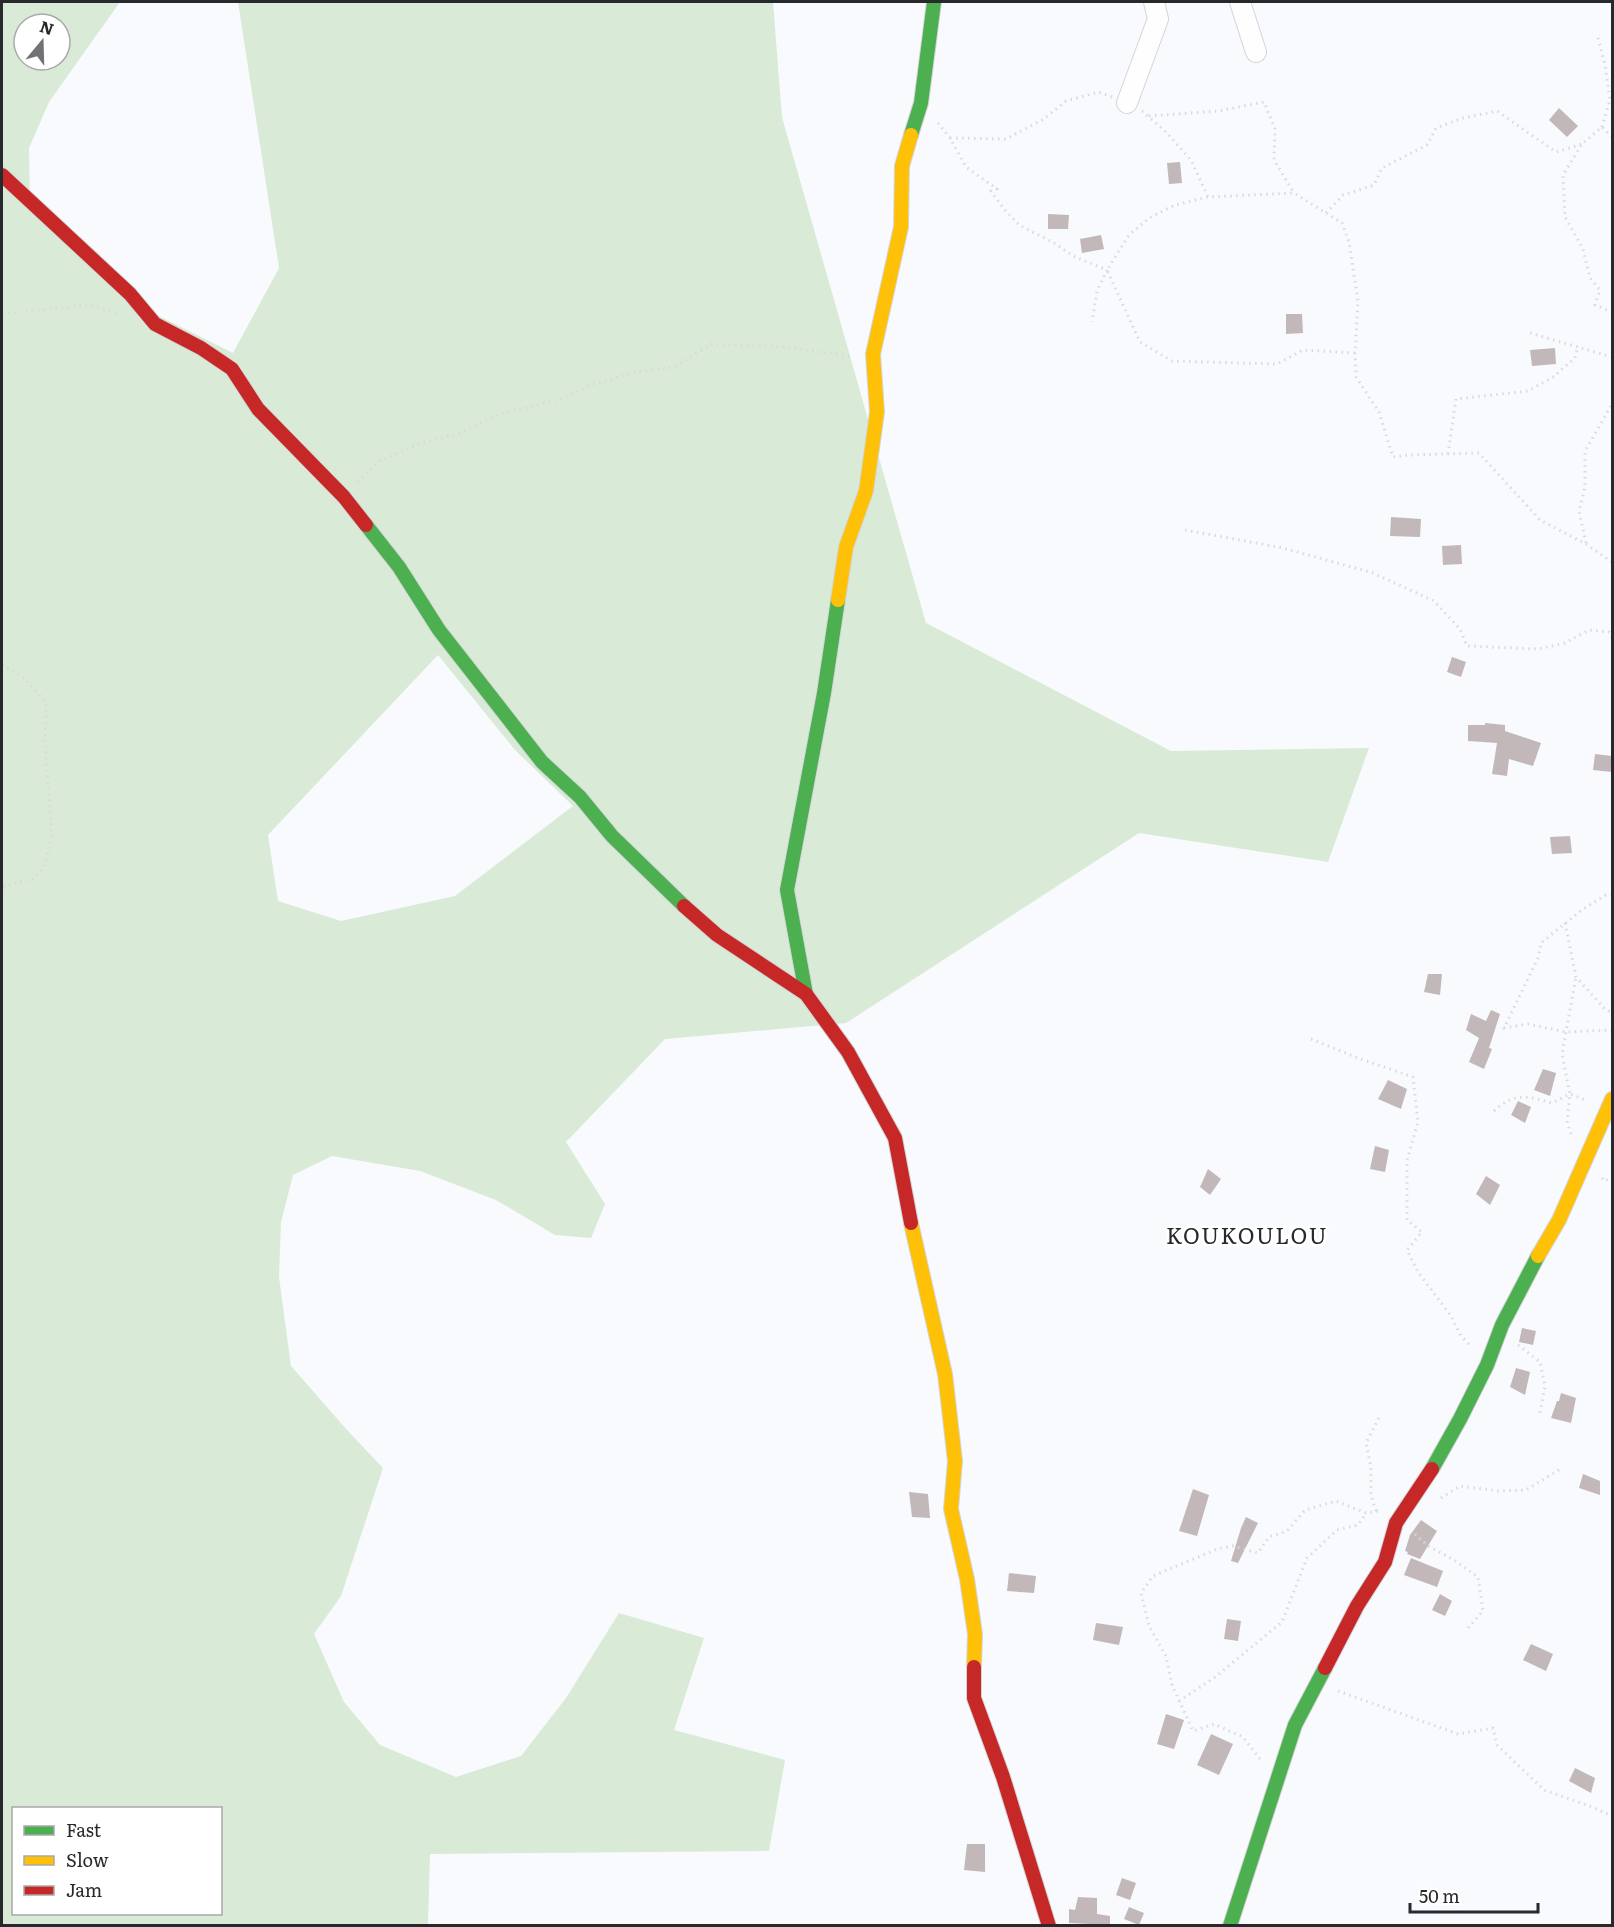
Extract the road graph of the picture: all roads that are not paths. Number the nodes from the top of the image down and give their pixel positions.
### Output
1 (934, 2) edge
2 (1154, 2) edge
3 (1240, 2) edge
4 (1256, 52) dead end
5 (1127, 103) road end
6 (2, 176) edge
7 (806, 994) junction
8 (1610, 1103) edge
9 (1049, 1926) edge
10 (1230, 1926) edge

1 - 7 street
2 - 5 street
3 - 4 street
6 - 7 street
7 - 9 street
8 - 10 street

